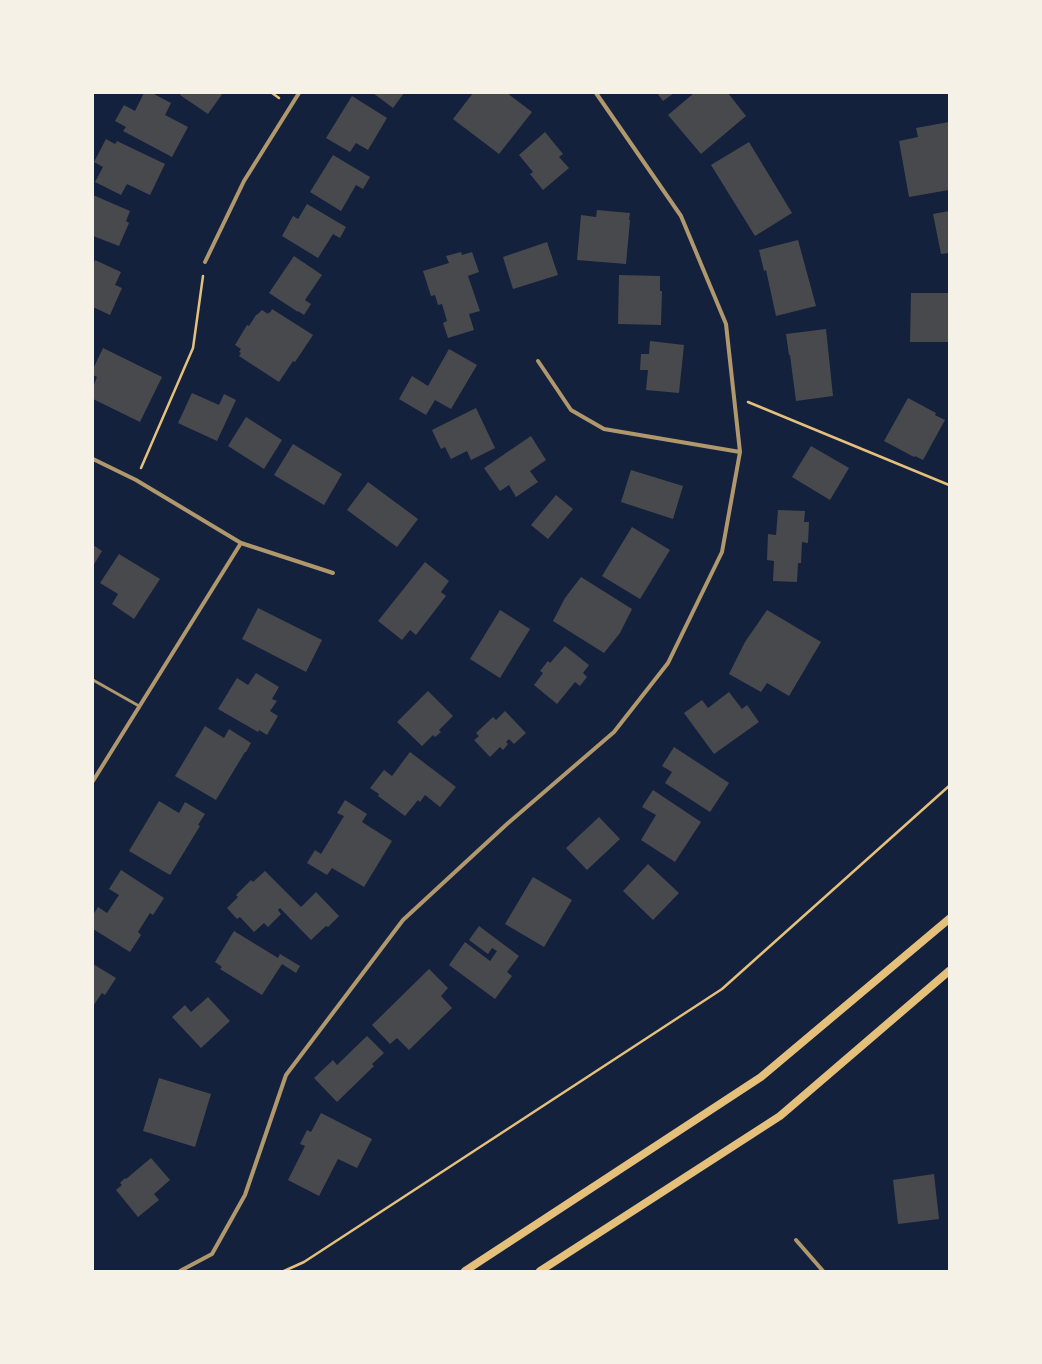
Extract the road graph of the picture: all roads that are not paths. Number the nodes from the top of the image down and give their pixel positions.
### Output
1 (299, 93) edge
2 (596, 93) edge
3 (205, 262) road end
4 (538, 361) dead end
5 (740, 452) junction
6 (93, 459) edge
7 (240, 543) junction
8 (333, 573) dead end
9 (93, 680) edge
10 (139, 706) junction
11 (93, 781) edge
12 (949, 919) edge
13 (949, 971) edge
14 (796, 1240) dead end
15 (180, 1271) edge
16 (465, 1271) edge
17 (540, 1271) edge
18 (823, 1271) edge

1 - 3 street
2 - 5 street
4 - 5 street
5 - 15 street
6 - 7 street
7 - 8 street
7 - 10 street
9 - 10 lane
10 - 11 street
12 - 16 main road
13 - 17 main road
14 - 18 street

